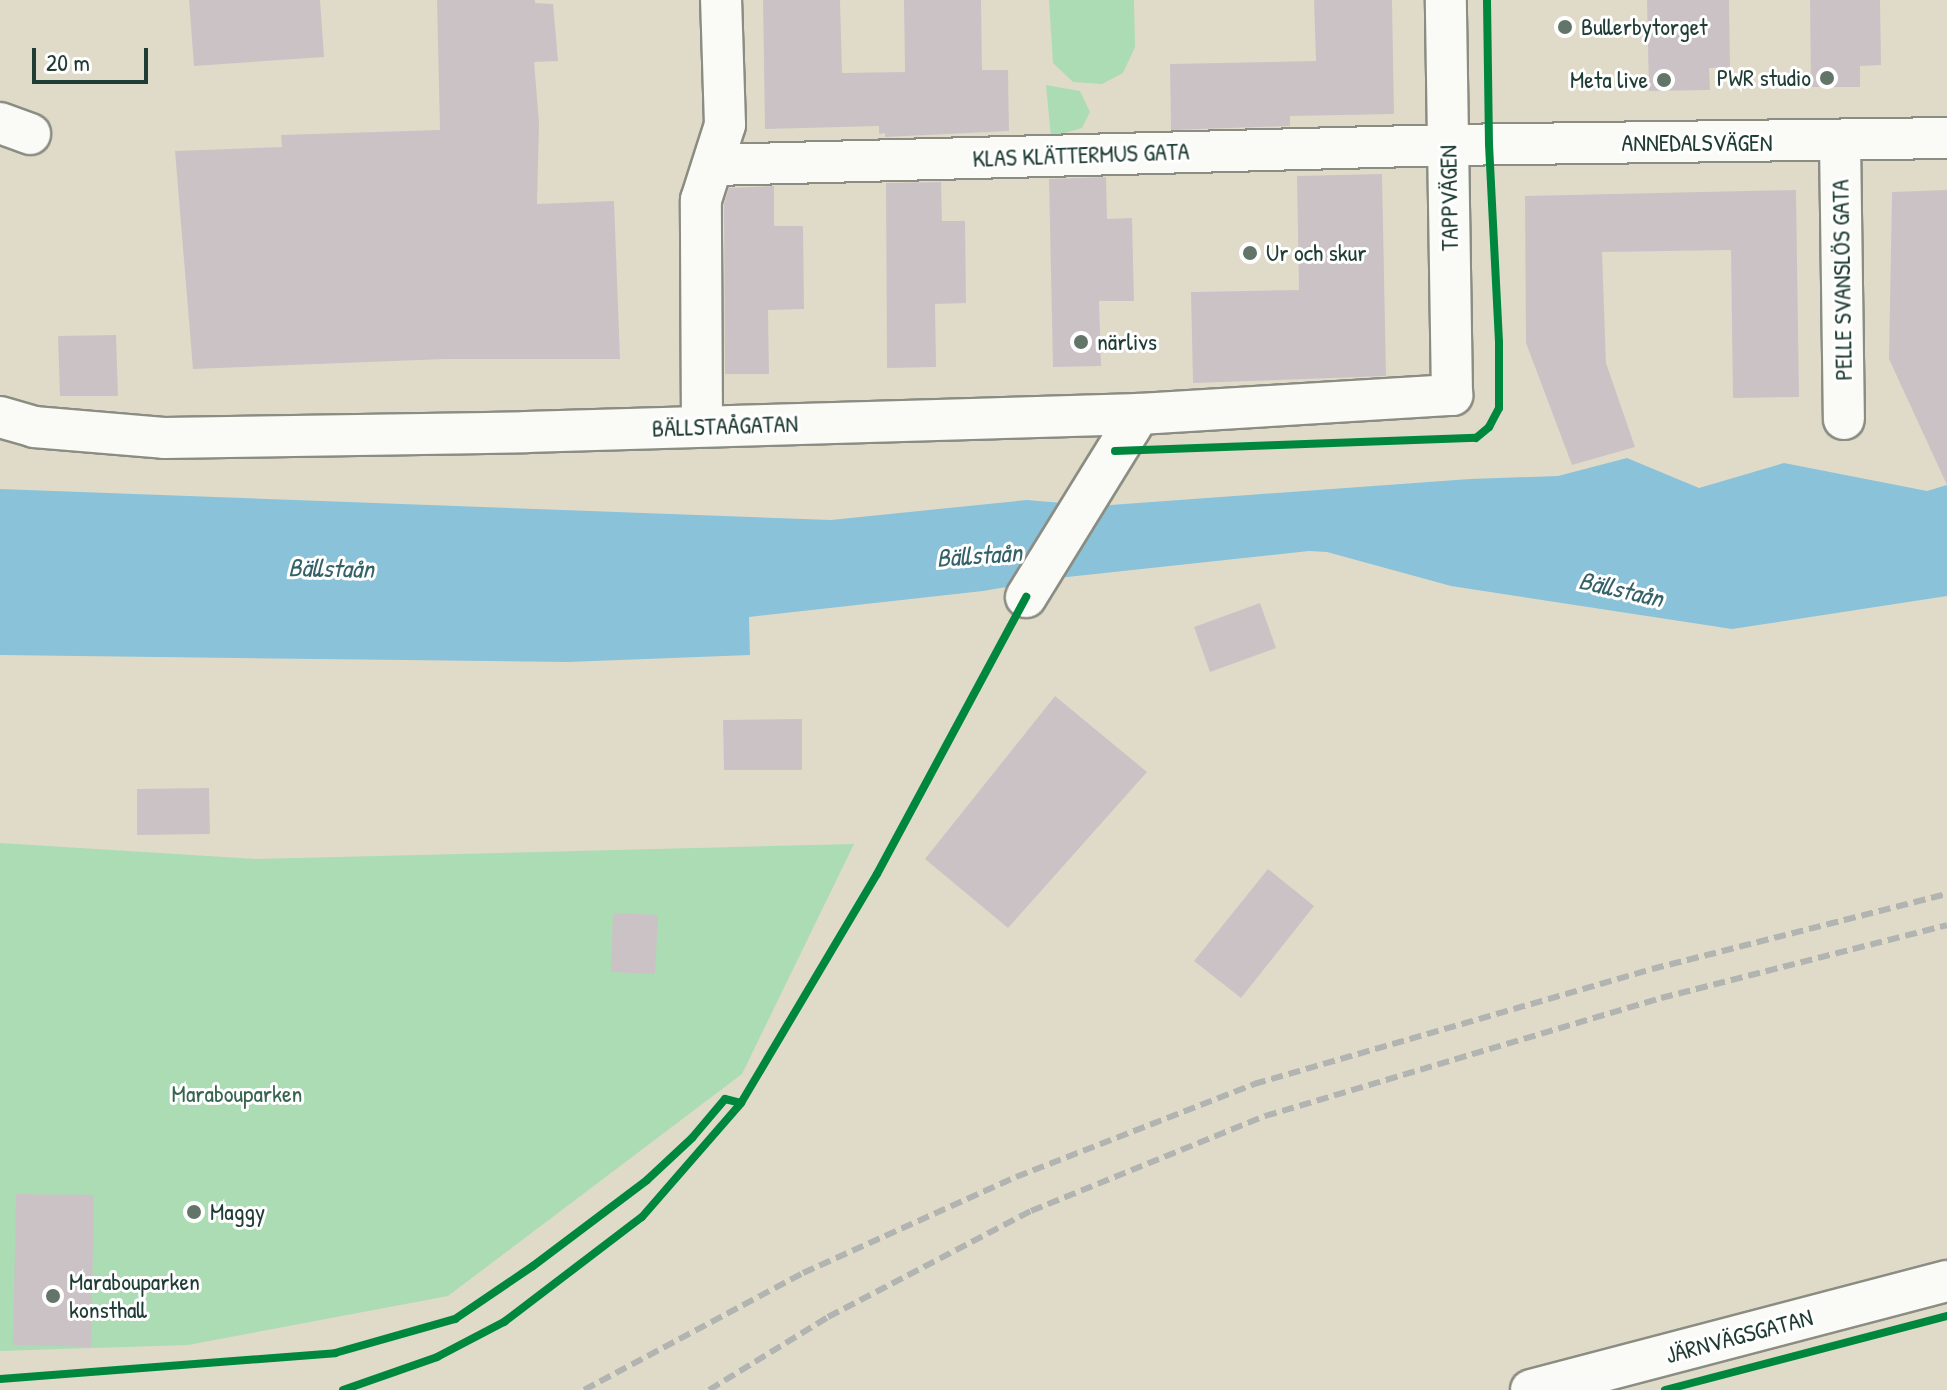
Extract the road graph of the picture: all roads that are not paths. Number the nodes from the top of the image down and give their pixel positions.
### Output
1 (721, 0) edge
2 (1446, 0) edge
3 (1947, 138) edge
4 (1840, 141) junction
5 (1448, 145) junction
6 (715, 165) junction
7 (1452, 395) joint
8 (1139, 414) junction
9 (0, 417) edge
10 (1844, 419) dead end
11 (702, 426) junction
12 (1026, 597) dead end
13 (1947, 1281) edge
14 (1531, 1390) edge

1 - 6 street
2 - 5 street, TAPPVÄGEN
3 - 4 street, ANNEDALSVÄGEN
4 - 5 street, ANNEDALSVÄGEN
4 - 10 street, PELLE SVANSLÖS GATA
5 - 6 street, KLAS KLÄTTERMUS GATA
5 - 7 street, TAPPVÄGEN
6 - 11 street
7 - 8 street, BÄLLSTAÅGATAN
8 - 11 street, BÄLLSTAÅGATAN
8 - 12 street
9 - 11 street, BÄLLSTAÅGATAN
13 - 14 street, JÄRNVÄGSGATAN

